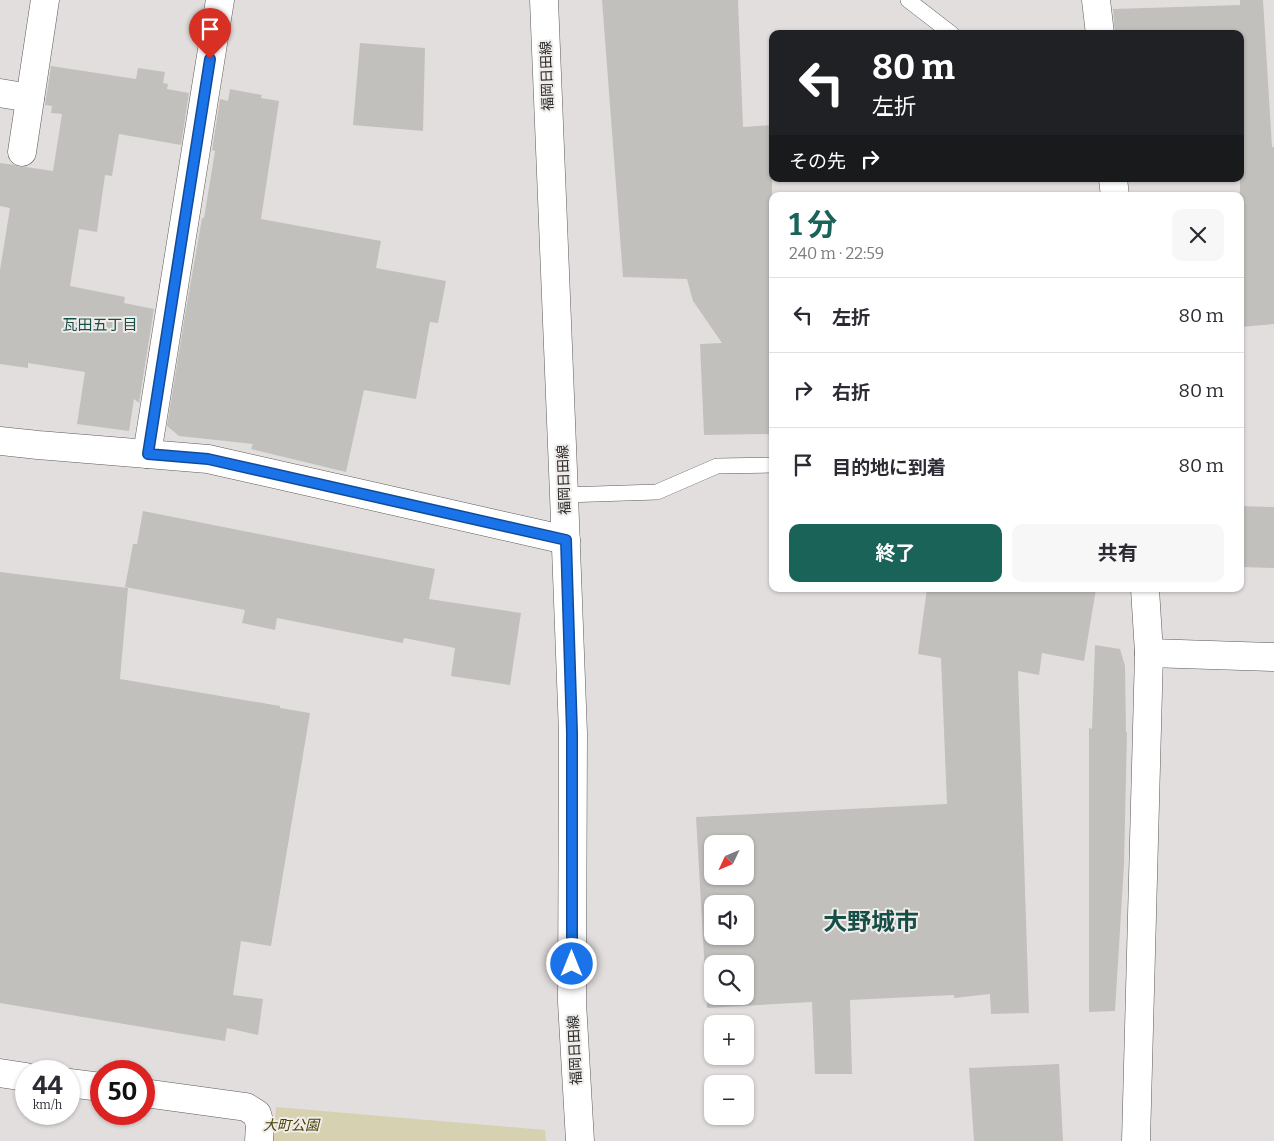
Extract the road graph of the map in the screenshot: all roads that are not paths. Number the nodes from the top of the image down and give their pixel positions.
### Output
1 (45, 0) edge
2 (220, 0) edge
3 (544, 0) edge
4 (908, 0) edge
5 (1096, 0) edge
6 (947, 30) edge
7 (1100, 30) edge
8 (0, 93) edge
9 (30, 98) junction
10 (22, 152) dead end
11 (0, 441) edge
12 (148, 454) junction
13 (769, 465) edge
14 (564, 496) junction
15 (566, 540) junction
16 (1145, 592) edge
17 (1149, 653) junction
18 (1274, 657) edge
19 (0, 1073) edge
20 (15, 1075) edge
21 (155, 1095) edge
22 (259, 1141) edge
23 (580, 1141) edge
24 (1136, 1141) edge

1 - 9 street
2 - 12 street
3 - 14 street, 福岡日田線
4 - 6 lane
5 - 7 street
8 - 9 street
9 - 10 street
11 - 12 street
12 - 15 street
13 - 14 lane
14 - 15 street, 福岡日田線
15 - 23 street, 福岡日田線
16 - 17 street
17 - 18 street
17 - 24 street
19 - 20 street
21 - 22 street

